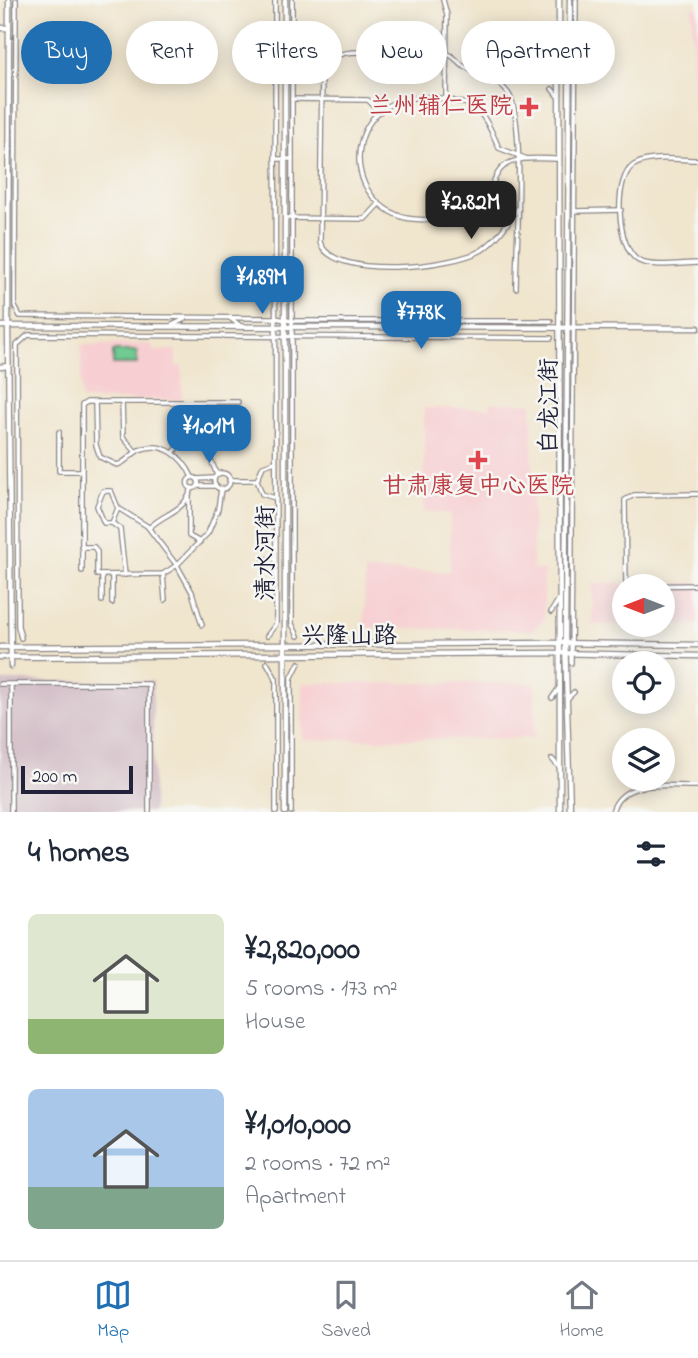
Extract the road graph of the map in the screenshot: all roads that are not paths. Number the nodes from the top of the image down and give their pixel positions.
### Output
1 (9, 0) edge
2 (16, 0) edge
3 (275, 0) edge
4 (285, 0) edge
5 (292, 0) edge
6 (443, 0) edge
7 (559, 0) edge
8 (573, 0) edge
9 (447, 21) edge
10 (0, 28) edge
11 (9, 28) junction
12 (16, 40) junction
13 (9, 50) junction
14 (447, 53) edge
15 (356, 54) edge
16 (446, 84) edge
17 (552, 89) dead end
18 (559, 98) junction
19 (292, 99) junction
20 (321, 99) junction
21 (446, 99) junction
22 (380, 112) junction
23 (275, 159) junction
24 (285, 159) junction
25 (292, 159) junction
26 (517, 159) junction
27 (559, 159) junction
28 (698, 160) edge
29 (379, 204) junction
30 (517, 209) junction
31 (621, 210) junction
32 (575, 211) junction
33 (285, 218) junction
34 (292, 218) junction
35 (320, 218) junction
36 (698, 263) edge
37 (8, 269) junction
38 (15, 279) junction
39 (516, 288) dead end
40 (50, 318) junction
41 (187, 318) junction
42 (230, 318) junction
43 (275, 318) junction
44 (285, 320) junction
45 (551, 321) dead end
46 (292, 324) junction
47 (0, 326) edge
48 (8, 326) junction
49 (47, 326) junction
50 (63, 326) junction
51 (170, 326) junction
52 (229, 327) junction
53 (242, 327) junction
54 (274, 327) junction
55 (285, 327) junction
56 (559, 328) junction
57 (571, 328) junction
58 (698, 328) edge
59 (61, 335) junction
60 (242, 335) junction
61 (275, 337) junction
62 (285, 338) junction
63 (292, 338) junction
64 (551, 338) dead end
65 (8, 366) junction
66 (0, 367) edge
67 (17, 372) junction
68 (8, 384) junction
69 (94, 402) junction
70 (122, 402) junction
71 (186, 402) junction
72 (238, 402) dead end
73 (60, 432) dead end
74 (186, 437) junction
75 (136, 452) junction
76 (174, 453) junction
77 (275, 462) junction
78 (81, 471) junction
79 (9, 475) junction
80 (216, 477) junction
81 (195, 478) junction
82 (229, 480) junction
83 (257, 480) junction
84 (17, 483) junction
85 (198, 486) junction
86 (216, 486) junction
87 (192, 488) junction
88 (221, 489) junction
89 (698, 494) edge
90 (189, 497) junction
91 (275, 498) junction
92 (118, 508) junction
93 (112, 523) junction
94 (149, 528) junction
95 (567, 540) junction
96 (200, 542) junction
97 (81, 547) junction
98 (573, 550) junction
99 (264, 559) dead end
100 (275, 559) junction
101 (177, 565) junction
102 (82, 571) dead end
103 (163, 574) junction
104 (102, 575) junction
105 (112, 575) junction
106 (125, 575) junction
107 (698, 585) edge
108 (572, 597) junction
109 (559, 599) junction
110 (165, 600) dead end
111 (102, 601) dead end
112 (112, 603) dead end
113 (566, 609) junction
114 (551, 612) dead end
115 (202, 625) dead end
116 (267, 636) dead end
117 (298, 636) dead end
118 (22, 638) dead end
119 (285, 644) junction
120 (565, 644) junction
121 (698, 645) edge
122 (0, 647) edge
123 (11, 647) junction
124 (285, 654) junction
125 (565, 654) junction
126 (698, 656) edge
127 (0, 657) edge
128 (11, 657) junction
129 (267, 663) dead end
130 (299, 663) dead end
131 (571, 663) dead end
132 (11, 666) dead end
133 (0, 684) edge
134 (11, 684) junction
135 (560, 686) junction
136 (574, 692) dead end
137 (552, 698) dead end
138 (568, 698) junction
139 (552, 759) dead end
140 (560, 769) junction
141 (698, 786) edge
142 (11, 812) edge
143 (149, 812) edge
144 (276, 812) edge
145 (285, 812) edge
146 (291, 812) edge
147 (560, 812) edge
148 (570, 812) edge
149 (612, 812) edge

1 - 11 street
2 - 12 street
3 - 23 street
4 - 24 street, 清水河街
5 - 19 street
6 - 9 street
7 - 18 street, 白龙江街
8 - 32 street, 白龙江街
8 - 57 street, 白龙江街
10 - 11 street
11 - 13 street
12 - 13 street
12 - 38 street
13 - 37 street
14 - 26 street
15 - 20 street
16 - 21 street
17 - 18 street
18 - 27 street, 白龙江街
19 - 20 street
19 - 25 street
20 - 22 street
20 - 35 street
21 - 22 street
21 - 26 street
22 - 29 street
23 - 24 street
23 - 43 street
24 - 25 street
24 - 33 street, 清水河街
25 - 34 street
26 - 27 street
26 - 29 street
26 - 30 street
27 - 56 street, 白龙江街
28 - 31 street
29 - 35 street
30 - 35 street
30 - 39 street
31 - 32 street
31 - 36 street
32 - 57 street, 白龙江街
33 - 34 street
33 - 44 street, 清水河街
34 - 35 street
34 - 46 street
37 - 38 street
37 - 48 street
38 - 40 street
40 - 41 street
40 - 50 street
41 - 42 street
41 - 51 street
42 - 43 street
42 - 53 street
43 - 44 street
43 - 54 street
44 - 46 street
44 - 55 street, 清水河街
45 - 46 street
46 - 55 street
46 - 56 street
46 - 63 street
47 - 48 street
48 - 49 street
48 - 65 street
49 - 50 street
49 - 59 street
50 - 51 street
51 - 52 street
52 - 53 street
52 - 60 street
53 - 54 street
54 - 55 street
54 - 61 street
55 - 62 street, 清水河街
56 - 57 street
56 - 109 street, 白龙江街
57 - 58 street
57 - 95 street, 白龙江街
57 - 98 street, 白龙江街
59 - 60 street
59 - 67 street
60 - 61 street
61 - 62 street
61 - 77 street
62 - 63 street
62 - 119 street, 清水河街
63 - 64 street
63 - 117 street
65 - 66 street
65 - 68 street
67 - 68 street
67 - 84 street
68 - 79 street
69 - 70 street
69 - 75 street
69 - 78 street
70 - 71 street
70 - 75 street
71 - 72 street
71 - 74 street
73 - 78 street
74 - 76 street
74 - 80 street
75 - 76 street
76 - 81 street
77 - 83 street
77 - 91 street
78 - 97 street
79 - 84 street
79 - 123 street
80 - 81 street
80 - 82 street
80 - 86 street
81 - 85 street
81 - 87 street
82 - 83 street
82 - 88 street
83 - 91 street
84 - 118 street
85 - 86 street
85 - 87 street
86 - 88 street
87 - 90 street
88 - 96 street
89 - 107 street
90 - 94 street
90 - 96 street
91 - 100 street
92 - 93 street
92 - 93 street
92 - 94 street
93 - 106 street
94 - 101 street
95 - 98 street
95 - 113 street, 白龙江街
96 - 101 street
97 - 102 street
97 - 104 street
98 - 108 street, 白龙江街
99 - 100 street
100 - 116 street
101 - 103 street
101 - 115 street
103 - 106 street
103 - 110 street
104 - 105 street
104 - 111 street
105 - 106 street
105 - 112 street
108 - 113 street
108 - 120 street, 白龙江街
109 - 114 street
109 - 120 street, 白龙江街
113 - 120 street, 白龙江街
119 - 120 street, 兴隆山路
119 - 123 street, 兴隆山路
119 - 124 street, 清水河街
120 - 121 street, 兴隆山路
120 - 125 street, 白龙江街
120 - 125 street, 白龙江街
122 - 123 street, 兴隆山路
123 - 128 street
124 - 125 street, 兴隆山路
124 - 128 street, 兴隆山路
124 - 145 street, 清水河街
125 - 126 street, 兴隆山路
125 - 131 street, 白龙江街
125 - 135 street, 白龙江街
125 - 138 street, 白龙江街
127 - 128 street, 兴隆山路
128 - 132 street
129 - 144 street
130 - 146 street
133 - 134 street
134 - 142 street
134 - 143 street
135 - 137 street
135 - 140 street, 白龙江街
136 - 138 street
138 - 148 street, 白龙江街
139 - 140 street
140 - 147 street, 白龙江街
141 - 149 street

